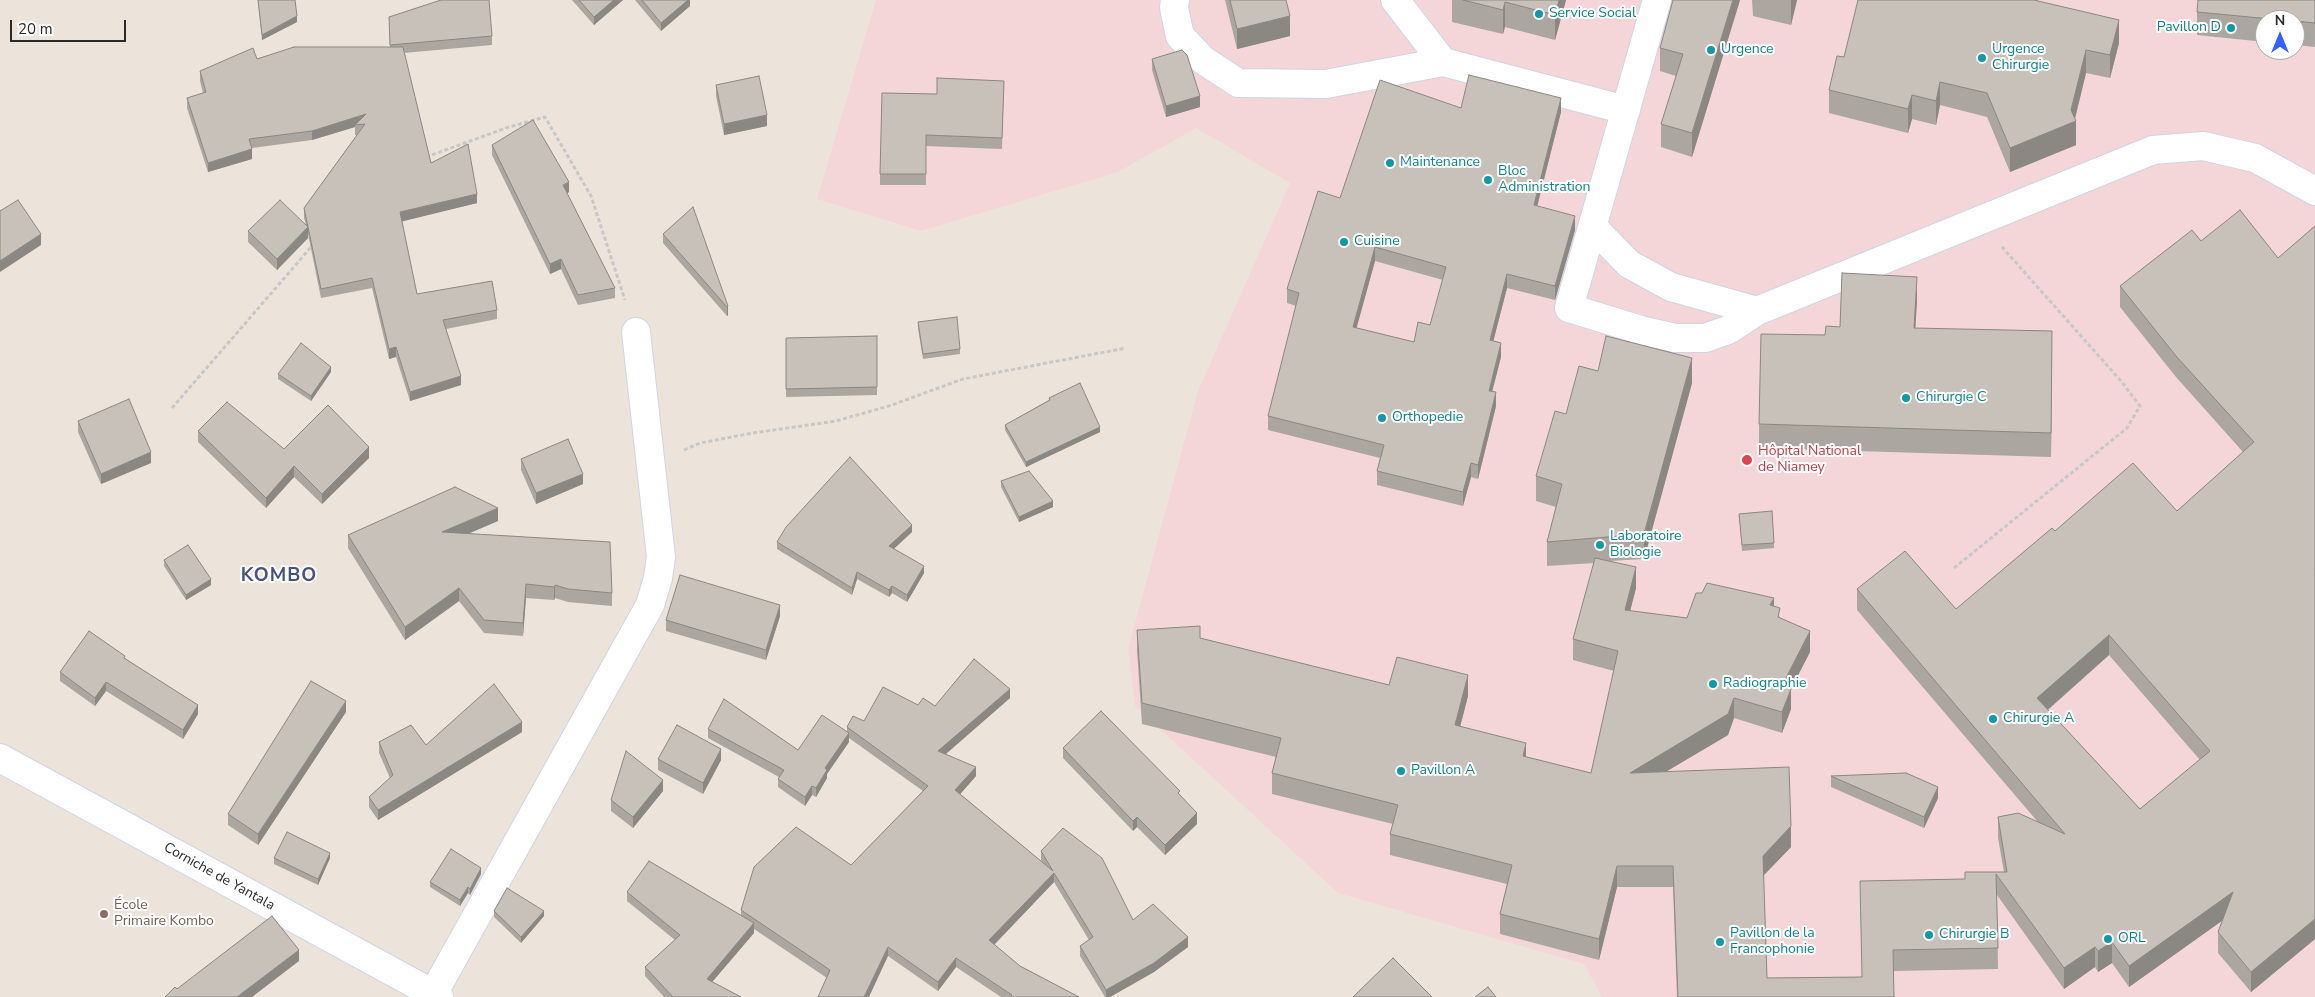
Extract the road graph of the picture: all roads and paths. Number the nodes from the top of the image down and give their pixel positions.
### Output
1 (1175, 0) edge
2 (1395, 0) edge
3 (1657, 0) edge
4 (1443, 62) junction
5 (1626, 110) junction
6 (418, 160) edge
7 (2315, 192) edge
8 (1978, 221) junction
9 (1592, 227) junction
10 (319, 239) edge
11 (1756, 311) junction
12 (636, 332) joint
13 (1126, 348) dead end
14 (172, 408) dead end
15 (651, 463) junction
16 (1954, 568) dead end
17 (0, 758) edge
18 (436, 995) edge

1 - 4 street
2 - 4 street
3 - 5 street
4 - 5 street
5 - 9 street
6 - 12 path
7 - 8 street
8 - 11 street
8 - 16 path
9 - 11 street
9 - 11 street
10 - 14 path
12 - 15 street
13 - 15 path
15 - 18 street
17 - 18 street, Corniche de Yantala

